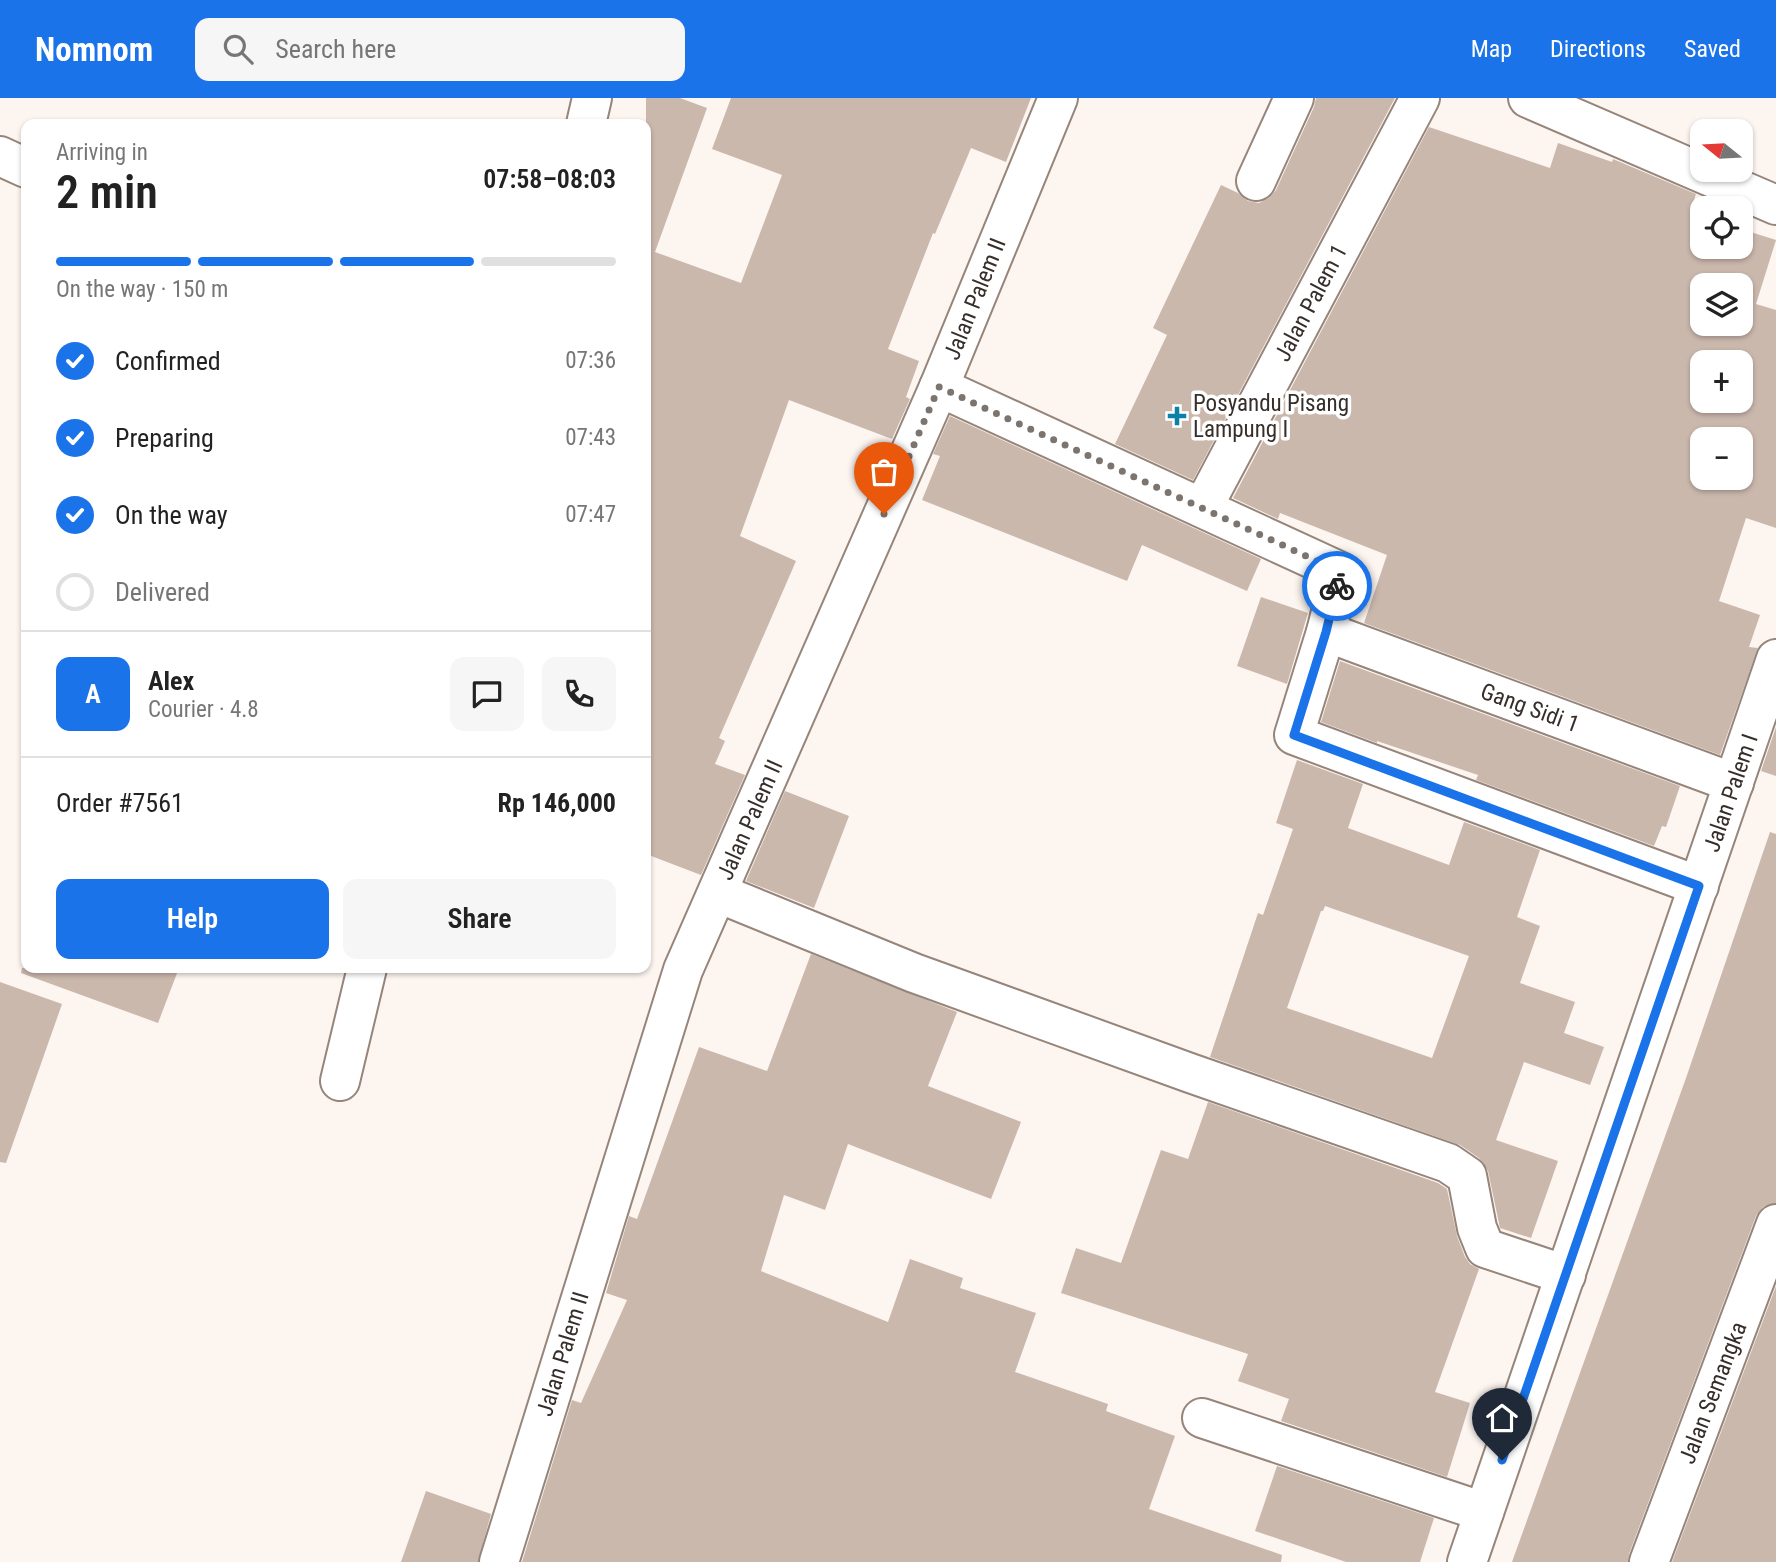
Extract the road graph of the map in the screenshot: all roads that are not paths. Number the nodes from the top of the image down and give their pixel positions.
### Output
1 (592, 98) edge
2 (1058, 98) edge
3 (1294, 98) edge
4 (1420, 98) edge
5 (1528, 98) edge
6 (587, 119) edge
7 (0, 156) edge
8 (21, 166) edge
9 (1256, 181) dead end
10 (1776, 205) edge
11 (939, 387) junction
12 (1203, 507) junction
13 (1326, 632) junction
14 (1776, 659) edge
15 (1734, 783) junction
16 (1699, 886) junction
17 (718, 893) junction
18 (366, 973) edge
19 (340, 1081) dead end
20 (1776, 1224) edge
21 (1566, 1275) junction
22 (1202, 1418) dead end
23 (1484, 1512) junction
24 (499, 1562) edge
25 (1467, 1562) edge
26 (1649, 1562) edge

1 - 6 street
2 - 11 street, Jalan Palem II
3 - 9 street
4 - 12 street, Jalan Palem 1
5 - 10 street
7 - 8 street
11 - 12 street
11 - 17 street, Jalan Palem II
12 - 13 street
13 - 15 street, Gang Sidi 1
13 - 16 street
14 - 15 street, Jalan Palem I
15 - 16 street, Jalan Palem I
16 - 21 street, Jalan Palem I
17 - 21 street
17 - 24 street, Jalan Palem II
18 - 19 street
20 - 26 street, Jalan Semangka
21 - 23 street, Jalan Palem I
22 - 23 street
23 - 25 street, Jalan Palem I

